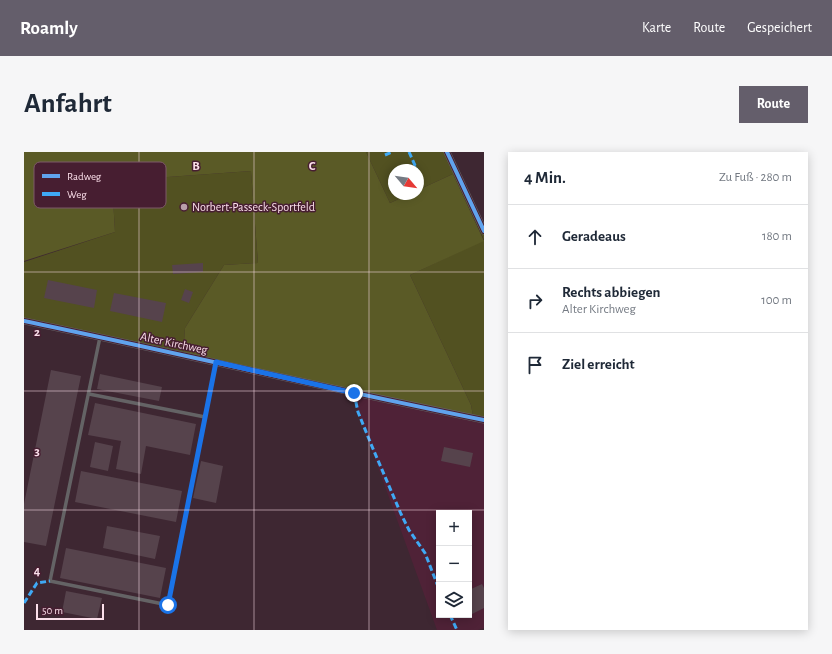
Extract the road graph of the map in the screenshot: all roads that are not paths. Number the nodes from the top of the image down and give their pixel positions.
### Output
1 (447, 152) edge
2 (484, 231) edge
3 (24, 321) edge
4 (100, 337) junction
5 (216, 362) junction
6 (89, 394) junction
7 (205, 418) junction
8 (484, 420) edge

1 - 2 street
3 - 4 street, Alter Kirchweg
4 - 5 street, Alter Kirchweg
4 - 6 lane
5 - 7 lane
5 - 8 street, Alter Kirchweg
6 - 7 lane
6 - 7 lane

